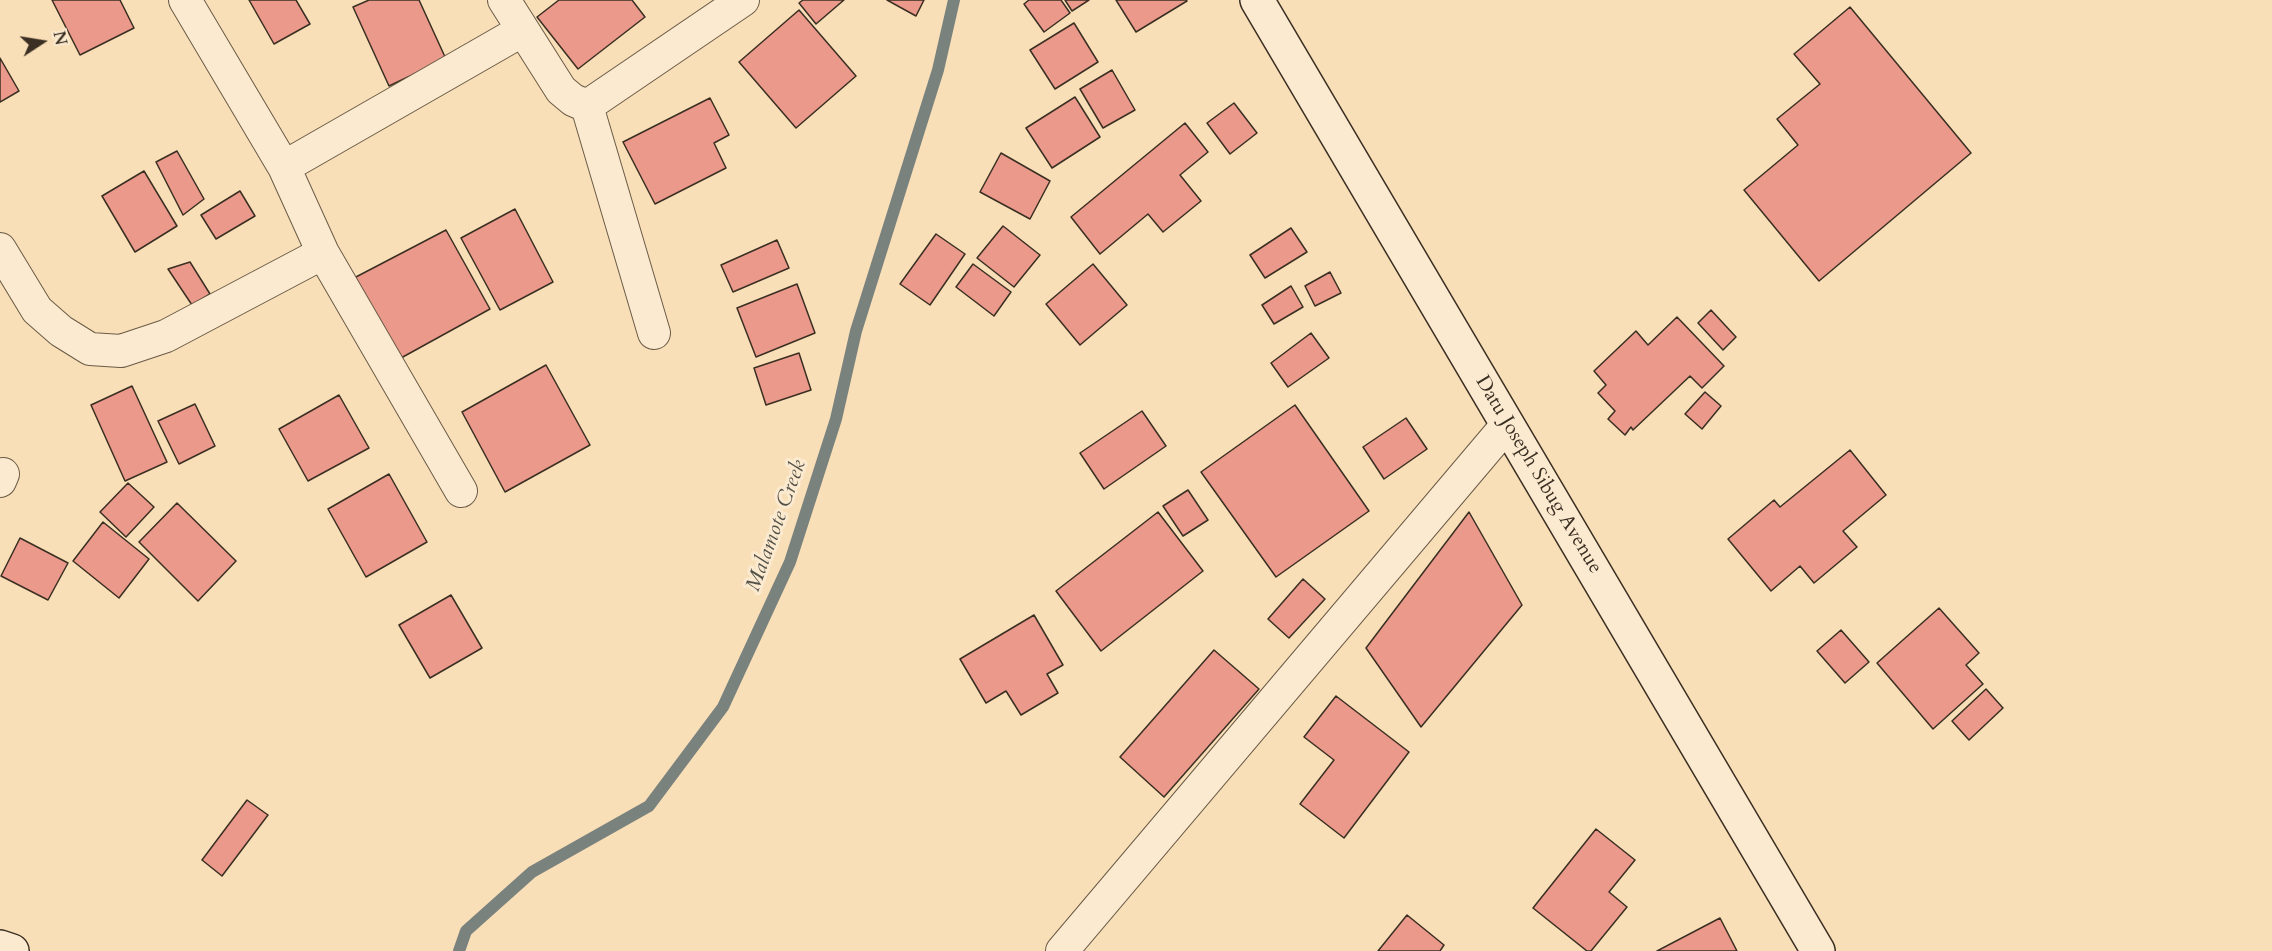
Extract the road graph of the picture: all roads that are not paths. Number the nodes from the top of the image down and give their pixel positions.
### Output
1 (185, 0) edge
2 (504, 0) edge
3 (743, 0) edge
4 (1257, 0) edge
5 (523, 30) junction
6 (587, 106) junction
7 (284, 167) junction
8 (0, 249) edge
9 (322, 253) junction
10 (654, 333) dead end
11 (1508, 424) junction
12 (461, 491) dead end
13 (0, 947) edge
14 (12, 951) edge
15 (1062, 951) edge
16 (1818, 951) edge

1 - 7 street
2 - 5 street
3 - 6 street
4 - 11 main road, Datu Joseph Sibug Avenue
5 - 6 street
5 - 7 street
6 - 10 street
7 - 9 street
8 - 9 street
9 - 12 street
11 - 15 street
11 - 16 main road, Datu Joseph Sibug Avenue
13 - 14 main road

